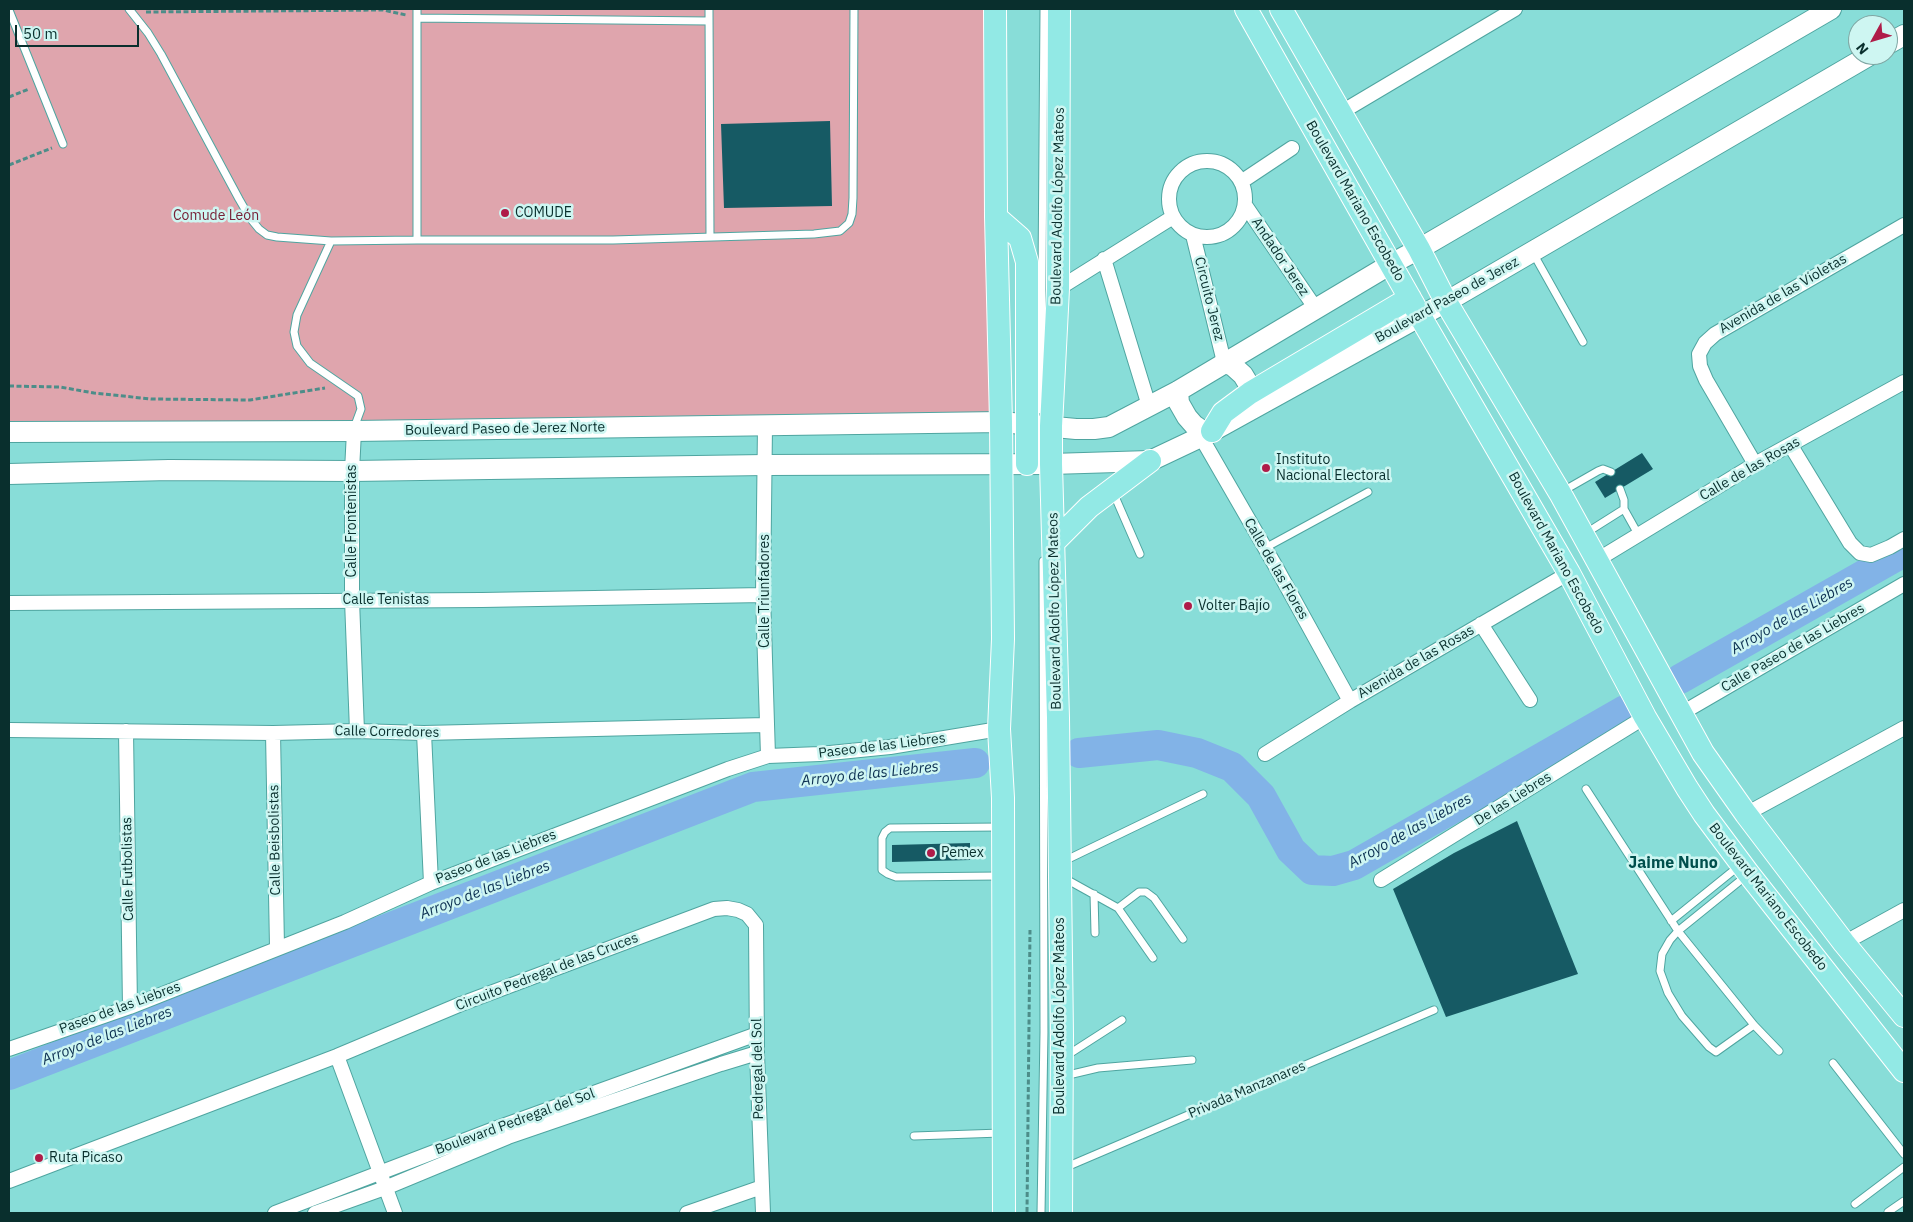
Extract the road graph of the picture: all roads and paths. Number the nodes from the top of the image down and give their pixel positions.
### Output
1 (417, 9) edge
2 (709, 9) edge
3 (854, 9) edge
4 (995, 9) edge
5 (1044, 9) edge
6 (1059, 9) edge
7 (1246, 9) edge
8 (1281, 9) edge
9 (1515, 9) edge
10 (1831, 9) edge
11 (9, 10) edge
12 (131, 11) edge
13 (417, 18) junction
14 (709, 20) junction
15 (1853, 65) edge
16 (39, 85) junction
17 (9, 97) edge
18 (1340, 113) junction
19 (63, 144) joint
20 (1292, 148) dead end
21 (9, 165) edge
22 (1241, 182) junction
23 (1244, 205) junction
24 (1173, 216) junction
25 (996, 217) junction
26 (1904, 225) edge
27 (1194, 235) junction
28 (710, 238) junction
29 (417, 240) junction
30 (331, 241) junction
31 (1419, 249) junction
32 (1532, 252) junction
33 (1104, 259) junction
34 (1391, 264) junction
35 (1058, 288) junction
36 (1446, 302) junction
37 (1415, 307) junction
38 (1316, 308) junction
39 (1583, 342) dead end
40 (1224, 362) junction
41 (1904, 382) edge
42 (343, 385) junction
43 (9, 386) edge
44 (1178, 390) junction
45 (1250, 393) junction
46 (1149, 406) junction
47 (1001, 422) junction
48 (765, 426) junction
49 (1040, 427) junction
50 (354, 431) junction
51 (9, 432) edge
52 (1206, 434) junction
53 (1791, 446) junction
54 (1150, 461) junction
55 (1000, 464) junction
56 (1041, 464) junction
57 (1755, 464) junction
58 (765, 465) junction
59 (352, 471) junction
60 (1611, 472) dead end
61 (9, 474) edge
62 (1620, 488) dead end
63 (1112, 490) junction
64 (1368, 492) dead end
65 (1560, 493) junction
66 (1624, 509) junction
67 (1583, 534) junction
68 (1638, 534) junction
69 (1904, 539) edge
70 (1048, 546) junction
71 (1265, 548) junction
72 (1140, 554) dead end
73 (1596, 560) junction
74 (1569, 573) junction
75 (1904, 584) edge
76 (764, 595) junction
77 (352, 600) junction
78 (9, 603) edge
79 (1482, 624) junction
80 (1530, 700) dead end
81 (1350, 701) junction
82 (1682, 713) junction
83 (1645, 717) junction
84 (766, 725) junction
85 (1904, 728) edge
86 (1000, 729) junction
87 (9, 730) edge
88 (126, 731) junction
89 (357, 731) junction
90 (274, 733) junction
91 (424, 733) junction
92 (1265, 754) dead end
93 (768, 756) junction
94 (1586, 789) dead end
95 (1202, 794) dead end
96 (1746, 814) junction
97 (1003, 827) junction
98 (1745, 869) junction
99 (1059, 870) junction
100 (1004, 876) junction
101 (1381, 880) dead end
102 (431, 883) junction
103 (1094, 894) junction
104 (1118, 908) junction
105 (1904, 910) edge
106 (1671, 921) junction
107 (756, 925) joint
108 (1030, 930) dead end
109 (1678, 931) junction
110 (1095, 933) dead end
111 (1183, 939) dead end
112 (1844, 943) junction
113 (277, 947) junction
114 (1153, 958) dead end
115 (130, 1007) junction
116 (1434, 1010) dead end
117 (1904, 1016) edge
118 (1122, 1020) dead end
119 (1754, 1024) junction
120 (757, 1034) junction
121 (9, 1049) edge
122 (1779, 1051) dead end
123 (757, 1053) junction
124 (337, 1056) junction
125 (1192, 1060) dead end
126 (1833, 1063) dead end
127 (1062, 1068) junction
128 (1904, 1071) edge
129 (1004, 1133) junction
130 (914, 1136) dead end
131 (1904, 1154) edge
132 (1904, 1167) edge
133 (1060, 1169) junction
134 (378, 1172) junction
135 (9, 1182) edge
136 (762, 1187) junction
137 (384, 1188) junction
138 (1904, 1201) edge
139 (1855, 1204) dead end
140 (1027, 1212) edge
141 (1888, 1212) edge
142 (275, 1213) edge
143 (314, 1213) edge
144 (395, 1213) edge
145 (687, 1213) edge
146 (763, 1213) edge
147 (1004, 1213) edge
148 (1041, 1213) edge
149 (1061, 1213) edge

1 - 13 lane
2 - 14 lane
3 - 28 lane
4 - 25 main road
5 - 49 lane
6 - 35 main road, Boulevard Adolfo López Mateos
7 - 34 main road, Boulevard Mariano Escobedo
8 - 18 main road
9 - 18 street
10 - 31 main road
11 - 16 lane
12 - 13 path
12 - 30 lane
13 - 14 lane
13 - 29 lane
14 - 28 lane
15 - 32 main road, Boulevard Paseo de Jerez
16 - 17 path
16 - 19 lane
18 - 31 main road
19 - 21 path
20 - 22 street
22 - 23 street
22 - 24 street
23 - 27 street
23 - 38 street, Andador Jerez
24 - 27 street
24 - 33 street
25 - 47 main road
25 - 49 main road
26 - 57 street, Avenida de las Violetas
27 - 40 street, Circuito Jerez
28 - 29 lane
29 - 30 lane
30 - 42 lane
31 - 34 main road
31 - 36 main road
32 - 36 main road, Boulevard Paseo de Jerez
32 - 39 lane
33 - 35 street
33 - 46 street
34 - 37 main road, Boulevard Mariano Escobedo
34 - 38 main road
35 - 49 main road, Boulevard Adolfo López Mateos
36 - 37 main road, Boulevard Paseo de Jerez
36 - 65 main road
37 - 45 main road
37 - 52 main road, Boulevard Paseo de Jerez
37 - 74 main road, Boulevard Mariano Escobedo
38 - 40 main road
40 - 44 main road
40 - 45 main road
41 - 53 street, Calle de las Rosas
42 - 43 path
42 - 50 lane
44 - 46 main road
44 - 52 main road
45 - 52 main road
46 - 49 main road
47 - 48 main road, Boulevard Paseo de Jerez Norte
47 - 49 main road
47 - 55 main road
48 - 50 main road, Boulevard Paseo de Jerez Norte
48 - 58 street, Calle Triunfadores
49 - 56 main road, Boulevard Adolfo López Mateos
50 - 51 main road, Boulevard Paseo de Jerez Norte
50 - 59 street, Calle Frontenistas
52 - 54 main road, Boulevard Paseo de Jerez
52 - 71 street, Calle de las Flores
53 - 57 street, Calle de las Rosas
53 - 69 street
54 - 56 main road, Boulevard Paseo de Jerez
54 - 63 main road
55 - 56 main road, Boulevard Paseo de Jerez
55 - 58 main road
55 - 86 main road
56 - 70 main road, Boulevard Adolfo López Mateos
57 - 68 street, Calle de las Rosas
58 - 59 main road
58 - 76 street, Calle Triunfadores
59 - 61 main road
59 - 77 street, Calle Frontenistas
60 - 65 lane
62 - 66 lane
63 - 70 main road
63 - 72 lane
64 - 71 lane
65 - 67 main road
66 - 67 lane
66 - 68 lane
67 - 73 main road
68 - 73 street, Calle de las Rosas
70 - 99 main road, Boulevard Adolfo López Mateos
70 - 148 lane
71 - 81 street, Calle de las Flores
73 - 82 main road
74 - 79 street, Avenida de las Rosas
74 - 83 main road, Boulevard Mariano Escobedo
75 - 82 street, Calle Paseo de las Liebres
76 - 77 street, Calle Tenistas
76 - 84 street, Calle Triunfadores
77 - 78 street, Calle Tenistas
77 - 89 street, Calle Frontenistas
79 - 80 street
79 - 81 street, Avenida de las Rosas
81 - 92 street, Avenida de las Rosas
82 - 96 main road
83 - 98 main road, Boulevard Mariano Escobedo
83 - 101 street, De las Liebres
84 - 91 street, Calle Corredores
84 - 93 street, Calle Triunfadores
85 - 96 street
86 - 93 street, Paseo de las Liebres
86 - 97 main road
87 - 88 street, Calle Corredores
88 - 90 street, Calle Corredores
88 - 115 street, Calle Futbolistas
89 - 90 street, Calle Corredores
89 - 91 street, Calle Corredores
90 - 113 street, Calle Beisbolistas
91 - 102 street
93 - 102 street, Paseo de las Liebres
94 - 106 lane
95 - 99 lane
96 - 112 main road
97 - 100 main road
97 - 100 lane
98 - 106 lane
98 - 109 lane
98 - 128 main road, Boulevard Mariano Escobedo
99 - 103 lane
99 - 127 main road, Boulevard Adolfo López Mateos
100 - 129 main road
102 - 113 street, Paseo de las Liebres
103 - 104 lane
103 - 110 lane
104 - 111 lane
104 - 114 lane
105 - 112 street
106 - 109 lane
107 - 120 street, Pedregal del Sol
107 - 124 street, Circuito Pedregal de las Cruces
108 - 140 path
109 - 119 lane
109 - 119 lane
112 - 117 main road
113 - 115 street, Paseo de las Liebres
115 - 121 street, Paseo de las Liebres
116 - 133 lane, Privada Manzanares
118 - 127 lane
119 - 122 lane
120 - 123 street, Pedregal del Sol
120 - 134 street, Boulevard Pedregal del Sol
123 - 136 street, Pedregal del Sol
123 - 137 street, Boulevard Pedregal del Sol
124 - 134 street
124 - 135 street, Circuito Pedregal de las Cruces
125 - 127 lane
126 - 131 lane
127 - 133 main road, Boulevard Adolfo López Mateos
129 - 130 lane
129 - 147 main road
132 - 139 lane
133 - 149 main road, Boulevard Adolfo López Mateos
134 - 137 street
134 - 142 street, Boulevard Pedregal del Sol
136 - 145 street
136 - 146 street, Pedregal del Sol
137 - 143 street, Boulevard Pedregal del Sol
137 - 144 street
138 - 141 lane

